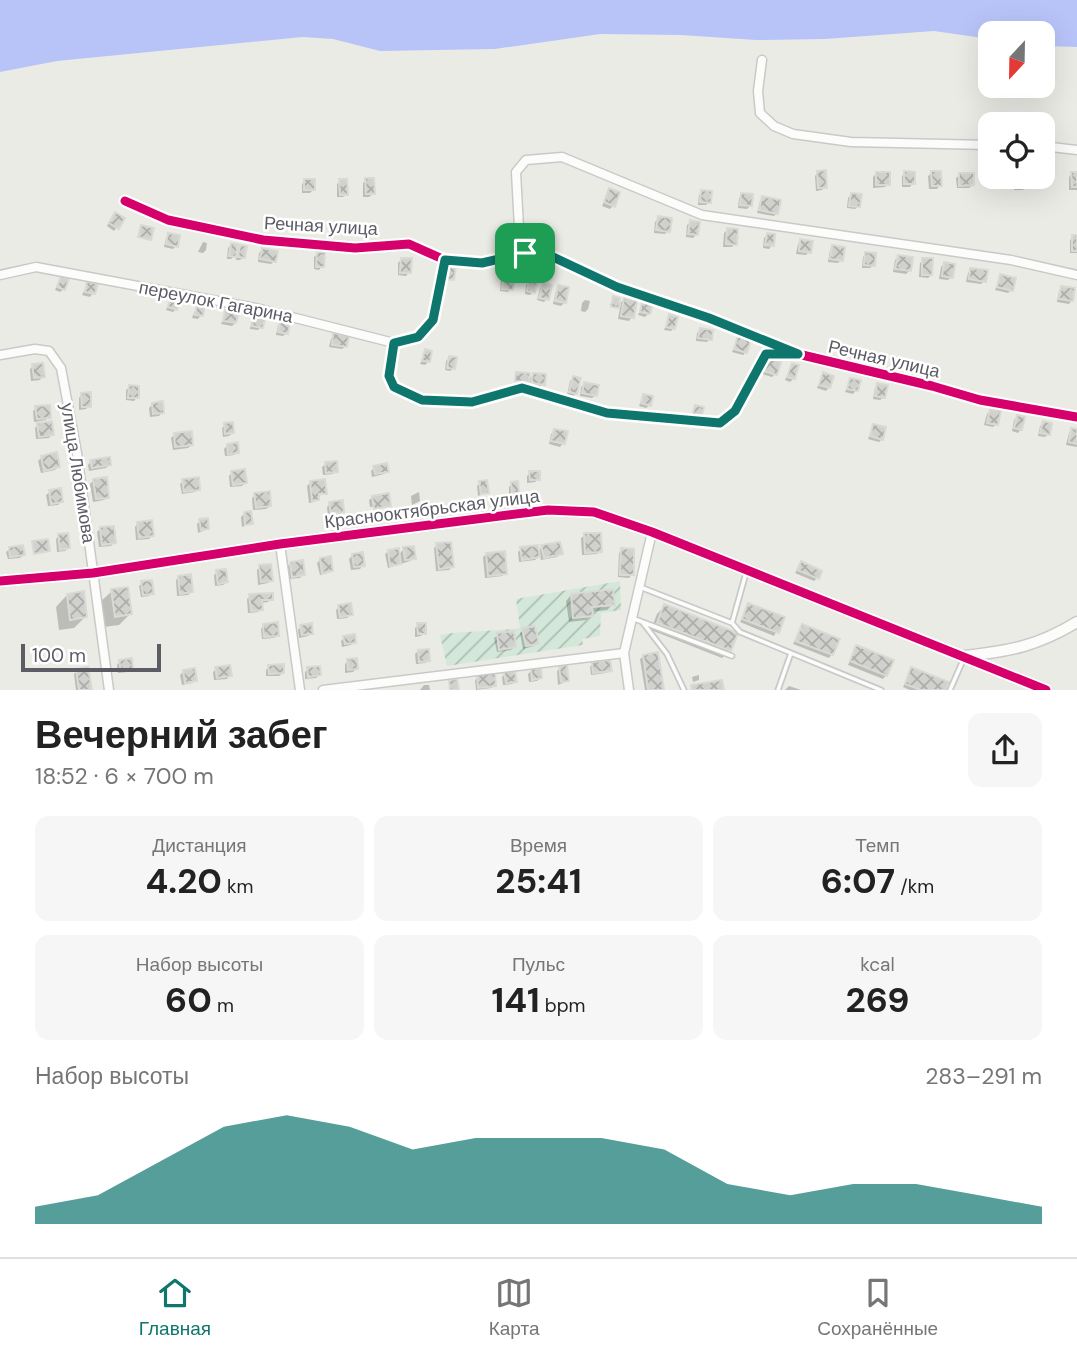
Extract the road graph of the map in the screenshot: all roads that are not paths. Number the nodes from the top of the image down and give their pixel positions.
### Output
1 (762, 60) dead end
2 (978, 145) edge
3 (1055, 147) edge
4 (1077, 150) edge
5 (125, 201) dead end
6 (525, 253) junction
7 (445, 260) junction
8 (0, 275) edge
9 (1077, 275) edge
10 (394, 343) junction
11 (798, 354) junction
12 (0, 355) edge
13 (1077, 417) edge
14 (652, 532) junction
15 (280, 544) junction
16 (747, 571) junction
17 (93, 573) junction
18 (0, 581) edge
19 (639, 587) junction
20 (632, 618) junction
21 (642, 621) junction
22 (1077, 622) edge
23 (733, 623) junction
24 (624, 653) junction
25 (791, 653) junction
26 (732, 656) dead end
27 (965, 657) junction
28 (874, 689) edge
29 (109, 690) edge
30 (300, 690) edge
31 (323, 690) edge
32 (629, 690) edge
33 (684, 690) edge
34 (778, 690) edge
35 (881, 690) edge
36 (950, 690) edge
37 (1045, 690) edge

1 - 2 street
3 - 4 street
5 - 7 street, Речная улица
6 - 7 street, Речная улица
6 - 9 street
6 - 11 street, Речная улица
7 - 10 street
8 - 10 street, переулок Гагарина
10 - 11 street
11 - 13 street, Речная улица
12 - 17 street, улица Любимова
14 - 15 street, Краснооктябрьская улица
14 - 16 street, Краснооктябрьская улица
14 - 19 street
15 - 17 street, Краснооктябрьская улица
15 - 30 street
16 - 23 lane
16 - 27 street, Краснооктябрьская улица
17 - 18 street, Краснооктябрьская улица
17 - 29 street, улица Любимова
19 - 20 street
19 - 23 lane
20 - 21 lane
20 - 24 street
21 - 26 lane
21 - 33 lane
22 - 27 street
23 - 25 lane
24 - 31 street
24 - 32 street
25 - 28 lane
25 - 34 lane
27 - 36 lane
27 - 37 street, Краснооктябрьская улица
28 - 35 lane

